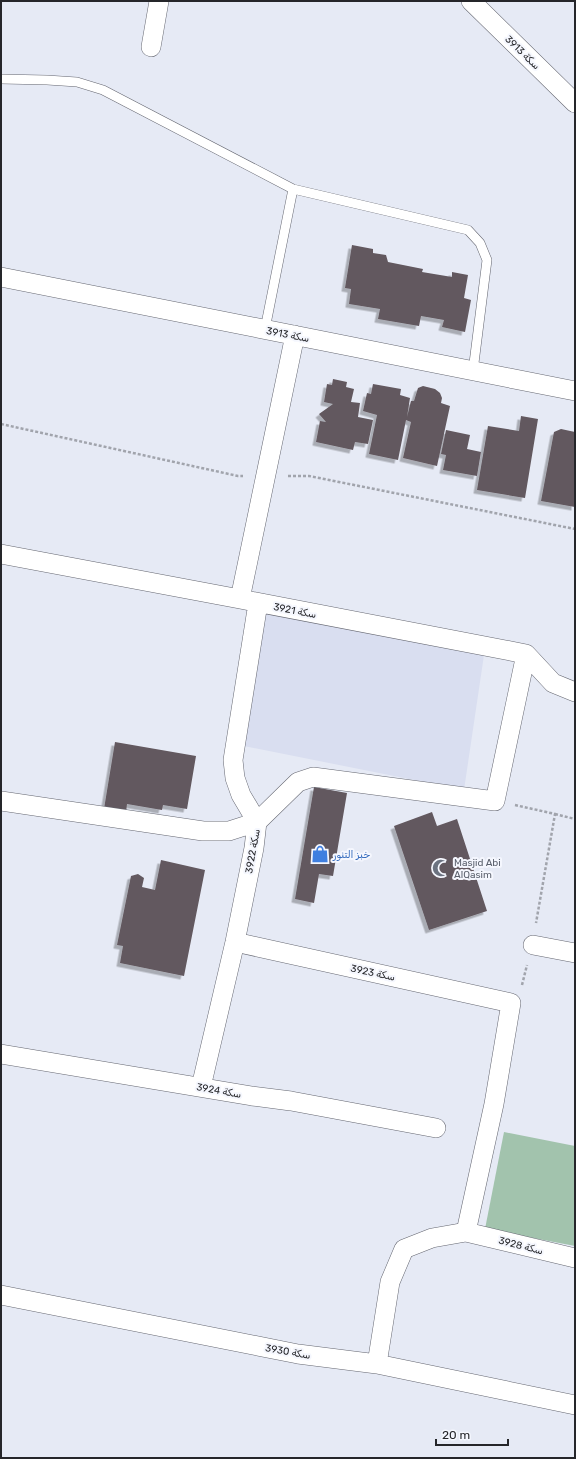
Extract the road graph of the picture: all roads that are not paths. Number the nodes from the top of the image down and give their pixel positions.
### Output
1 (159, 1) edge
2 (470, 1) edge
3 (151, 47) dead end
4 (1, 79) edge
5 (575, 103) edge
6 (293, 189) junction
7 (1, 277) edge
8 (265, 329) junction
9 (294, 335) junction
10 (473, 371) junction
11 (575, 391) edge
12 (1, 554) edge
13 (249, 601) junction
14 (526, 654) junction
15 (575, 692) edge
16 (1, 801) edge
17 (257, 822) junction
18 (235, 942) junction
19 (532, 945) road end
20 (575, 953) edge
21 (1, 1054) edge
22 (201, 1087) junction
23 (436, 1128) dead end
24 (466, 1232) junction
25 (575, 1258) edge
26 (1, 1295) edge
27 (377, 1364) junction
28 (575, 1405) edge

1 - 3 street
2 - 5 street, سكة 3913
4 - 6 lane
6 - 8 lane
6 - 10 lane
7 - 8 street, سكة 3913
8 - 9 street, سكة 3913
9 - 10 street, سكة 3913
9 - 13 street
10 - 11 street, سكة 3913
12 - 13 street, سكة 3921
13 - 14 street, سكة 3921
13 - 17 street
14 - 15 street
14 - 17 street
16 - 17 street, سكة 3922
17 - 18 street, سكة 3922
18 - 22 street, سكة 3922
18 - 24 street, سكة 3923
19 - 20 street
21 - 22 street, سكة 3924
22 - 23 street, سكة 3924
24 - 25 street, سكة 3928
24 - 27 street
26 - 27 street, سكة 3930
27 - 28 street, سكة 3930

